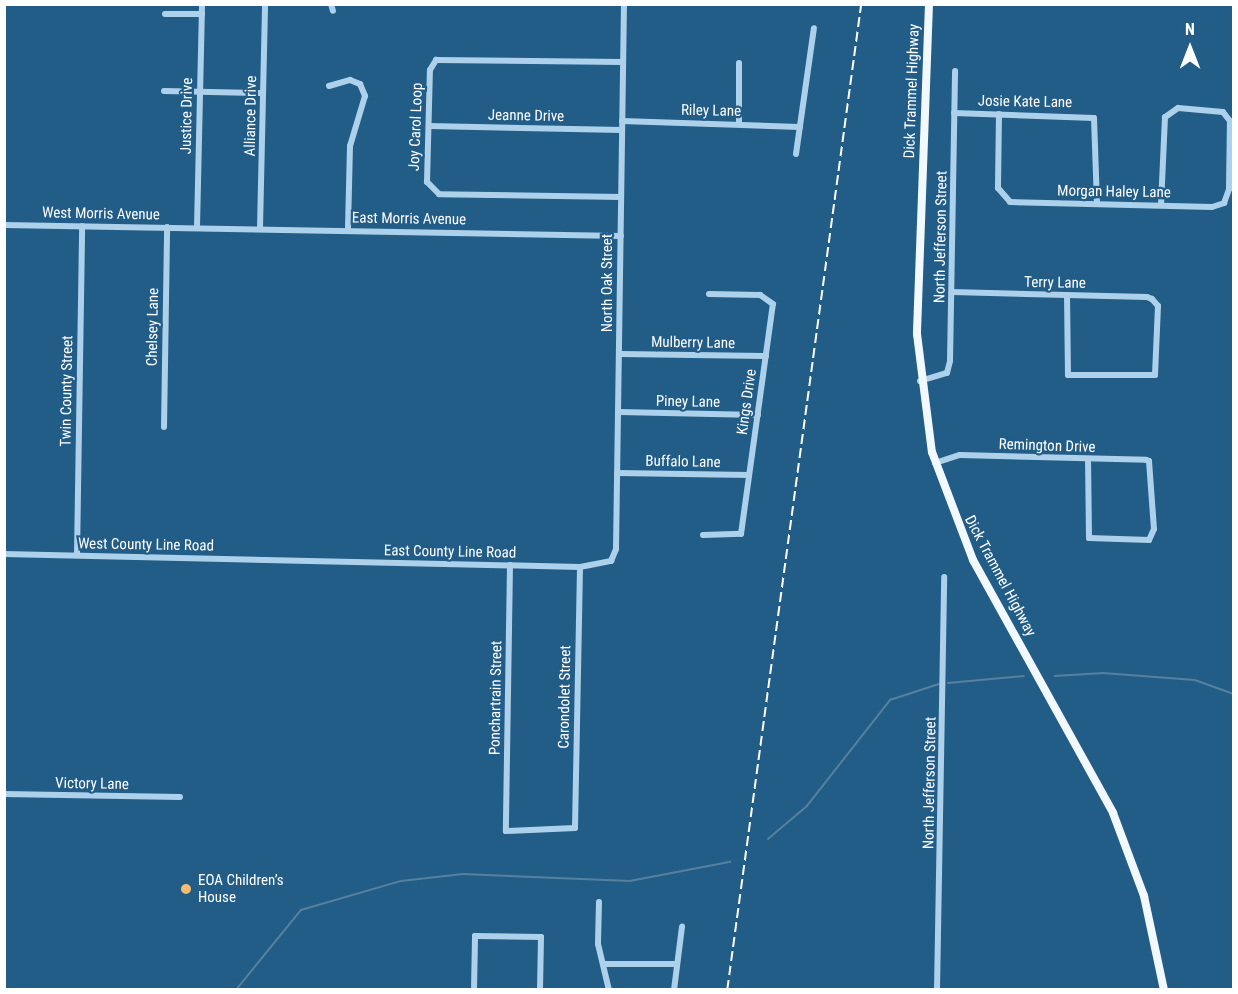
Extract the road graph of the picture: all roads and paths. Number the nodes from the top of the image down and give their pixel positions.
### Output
1 (202, 4) edge
2 (265, 4) edge
3 (624, 4) edge
4 (929, 4) edge
5 (165, 14) dead end
6 (202, 14) junction
7 (814, 28) dead end
8 (623, 62) junction
9 (739, 63) dead end
10 (955, 71) dead end
11 (329, 87) dead end
12 (164, 91) dead end
13 (200, 91) junction
14 (263, 93) junction
15 (954, 113) junction
16 (999, 114) junction
17 (622, 121) junction
18 (739, 123) junction
19 (429, 126) junction
20 (800, 127) junction
21 (622, 130) junction
22 (796, 154) dead end
23 (621, 197) junction
24 (1097, 204) junction
25 (1161, 205) junction
26 (4, 225) edge
27 (81, 226) junction
28 (166, 227) junction
29 (197, 227) junction
30 (261, 228) junction
31 (348, 230) junction
32 (621, 236) junction
33 (952, 292) junction
34 (709, 294) dead end
35 (1067, 295) junction
36 (620, 354) junction
37 (766, 356) junction
38 (920, 381) junction
39 (618, 412) junction
40 (758, 415) junction
41 (164, 427) dead end
42 (1088, 459) junction
43 (934, 463) junction
44 (617, 473) junction
45 (749, 475) junction
46 (704, 535) dead end
47 (4, 554) edge
48 (77, 555) junction
49 (287, 560) joint
50 (611, 561) joint
51 (510, 565) junction
52 (580, 567) junction
53 (944, 577) dead end
54 (4, 794) edge
55 (180, 797) dead end
56 (575, 828) joint
57 (599, 902) dead end
58 (682, 927) dead end
59 (604, 964) junction
60 (677, 964) junction
61 (474, 990) edge
62 (540, 990) edge
63 (609, 990) edge
64 (674, 990) edge
65 (937, 990) edge
66 (1164, 990) edge

1 - 6 street, Justice Drive
2 - 14 street, Alliance Drive
3 - 8 street, North Oak Street
4 - 38 main road, Dick Trammel Highway
5 - 6 street
6 - 13 street, Justice Drive
7 - 20 street
8 - 17 street, North Oak Street
8 - 19 street, Joy Carol Loop
9 - 18 street
10 - 15 street, North Jefferson Street
11 - 31 street
12 - 13 street
13 - 14 street
13 - 29 street, Justice Drive
14 - 30 street, Alliance Drive
15 - 16 street, Josie Kate Lane
15 - 33 street, North Jefferson Street
16 - 24 street, Morgan Haley Lane
16 - 24 street, Josie Kate Lane
17 - 18 street, Riley Lane
17 - 21 street, North Oak Street
18 - 20 street, Riley Lane
19 - 21 street, Jeanne Drive
19 - 23 street, Joy Carol Loop
20 - 22 street
21 - 23 street, North Oak Street
23 - 32 street, North Oak Street
24 - 25 street, Morgan Haley Lane
25 - 25 street, Morgan Haley Lane
26 - 27 street, West Morris Avenue
27 - 28 street, West Morris Avenue
27 - 48 street, Twin County Street
28 - 29 street, West Morris Avenue
28 - 41 street, Chelsey Lane
29 - 30 street, East Morris Avenue
30 - 31 street, East Morris Avenue
31 - 32 street, East Morris Avenue
32 - 36 street, North Oak Street
33 - 35 street, Terry Lane
33 - 38 street, North Jefferson Street
34 - 37 street, Kings Drive
35 - 35 street, Terry Lane
36 - 37 street, Mulberry Lane
36 - 39 street, North Oak Street
37 - 40 street, Kings Drive
38 - 43 main road, Dick Trammel Highway
39 - 40 street, Piney Lane
39 - 44 street, North Oak Street
40 - 45 street, Kings Drive
42 - 42 street, Remington Drive
42 - 43 street, Remington Drive
43 - 66 main road, Dick Trammel Highway
44 - 45 street, Buffalo Lane
44 - 50 street, North Oak Street
45 - 46 street, Kings Drive
47 - 48 street, West County Line Road
48 - 49 street, West County Line Road
49 - 51 street, East County Line Road
50 - 52 street, East County Line Road
51 - 52 street, East County Line Road
51 - 56 street, Ponchartrain Street
52 - 56 street, Carondolet Street
53 - 65 street, North Jefferson Street
54 - 55 street, Victory Lane
57 - 59 street
58 - 60 street
59 - 60 street
59 - 63 street
60 - 64 street
61 - 62 street

